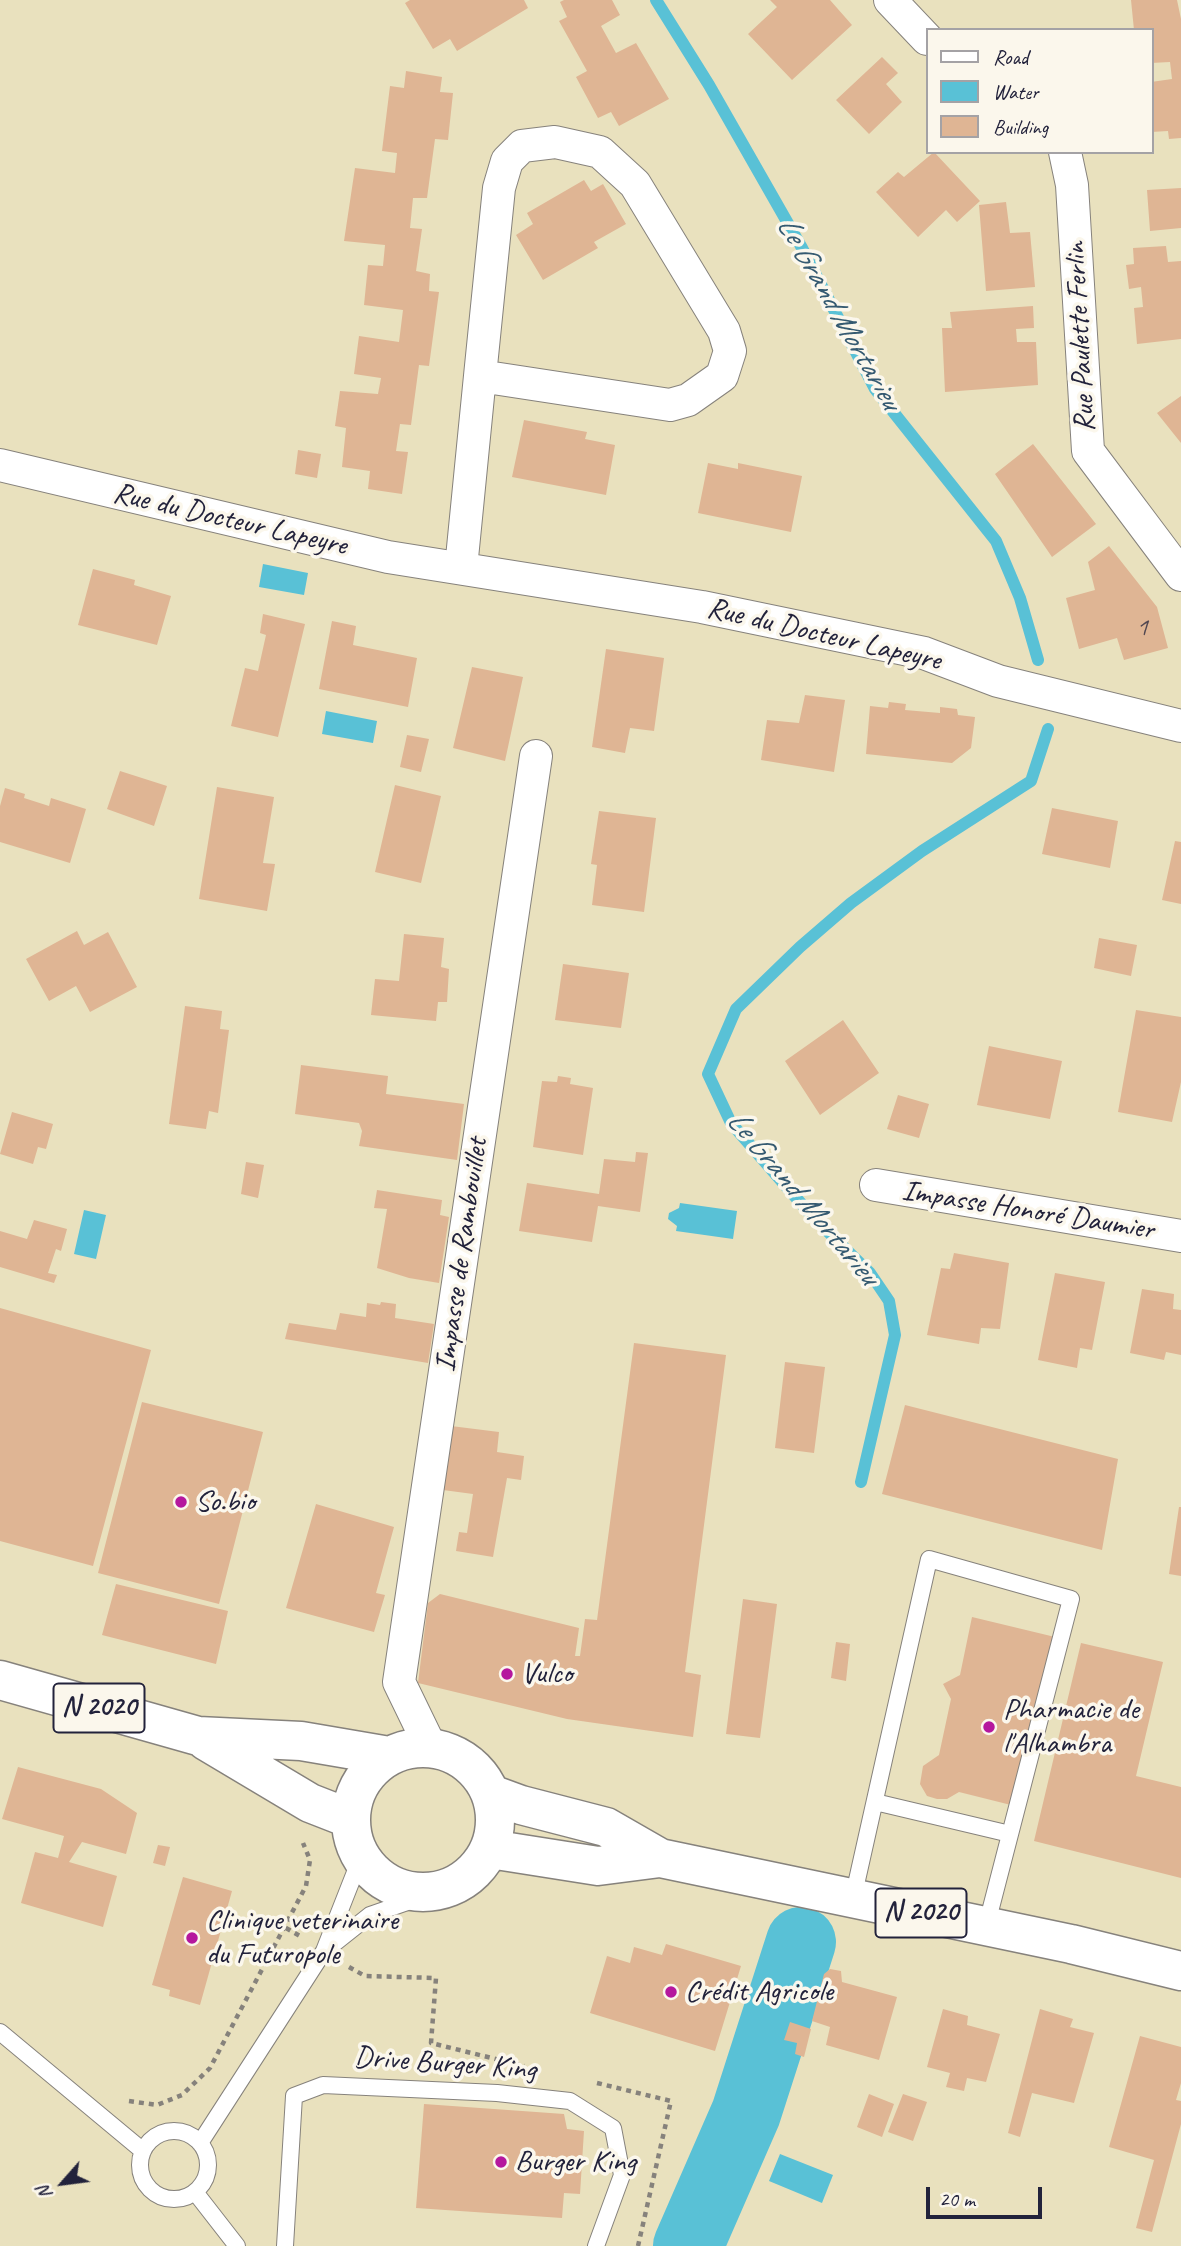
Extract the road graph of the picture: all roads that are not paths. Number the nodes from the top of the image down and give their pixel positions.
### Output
1 (890, 0) edge
2 (926, 38) edge
3 (1065, 154) edge
4 (480, 376) junction
5 (0, 465) edge
6 (461, 569) junction
7 (1181, 575) edge
8 (1181, 726) edge
9 (536, 756) dead end
10 (876, 1185) dead end
11 (1181, 1236) edge
12 (0, 1680) edge
13 (198, 1736) junction
14 (432, 1748) junction
15 (389, 1756) junction
16 (491, 1794) junction
17 (875, 1802) junction
18 (351, 1819) junction
19 (1010, 1834) junction
20 (490, 1849) junction
21 (361, 1857) junction
22 (660, 1858) junction
23 (439, 1891) junction
24 (853, 1899) junction
25 (986, 1927) junction
26 (324, 1951) junction
27 (1181, 1971) edge
28 (0, 2032) edge
29 (200, 2143) junction
30 (143, 2151) junction
31 (195, 2192) junction
32 (237, 2246) edge
33 (285, 2246) edge
34 (596, 2246) edge

1 - 2 street
3 - 7 street, Rue Paulette Ferlin
4 - 4 street
4 - 6 street
5 - 6 street, Rue du Docteur Lapeyre
6 - 8 street, Rue du Docteur Lapeyre
9 - 14 street, Impasse de Rambouillet
10 - 11 street, Impasse Honoré Daumier
12 - 13 main road, N 2020
13 - 15 main road, N 2020
13 - 18 main road, N 2020
14 - 15 main road
14 - 16 main road
15 - 18 main road
16 - 20 main road
16 - 22 main road, N 2020
17 - 19 lane
17 - 19 lane
17 - 24 lane
18 - 21 main road
19 - 25 lane
20 - 22 main road, N 2020
20 - 23 main road
21 - 23 main road
21 - 26 lane
22 - 24 main road, N 2020
23 - 26 lane
24 - 25 main road, N 2020
25 - 27 main road, N 2020
26 - 29 lane
28 - 30 lane
29 - 30 lane
29 - 31 lane
30 - 31 lane
31 - 32 lane
33 - 34 lane, Drive Burger King

